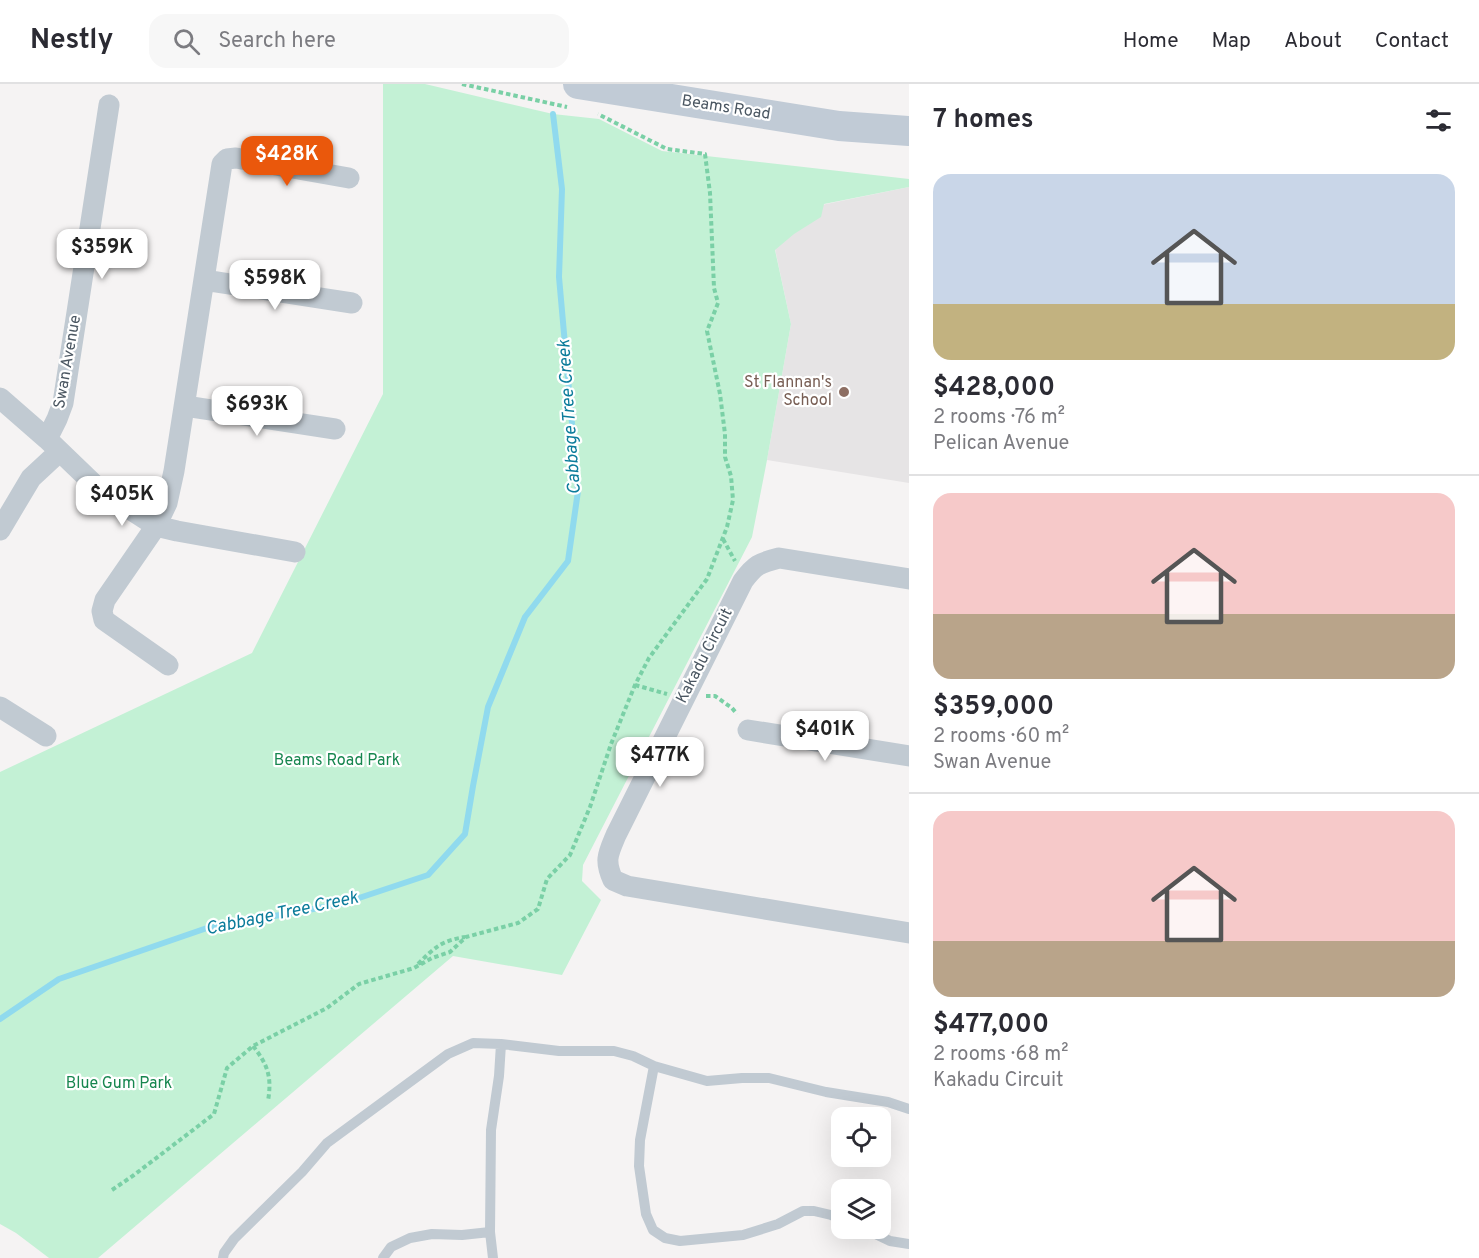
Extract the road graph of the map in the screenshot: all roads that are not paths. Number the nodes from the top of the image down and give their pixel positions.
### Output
1 (578, 97) edge
2 (109, 105) dead end
3 (839, 126) junction
4 (909, 131) edge
5 (909, 144) edge
6 (349, 178) dead end
7 (204, 280) junction
8 (352, 303) dead end
9 (0, 398) edge
10 (184, 406) junction
11 (335, 429) dead end
12 (53, 445) junction
13 (156, 526) junction
14 (0, 530) edge
15 (295, 552) dead end
16 (909, 579) edge
17 (168, 665) dead end
18 (0, 708) edge
19 (748, 730) dead end
20 (46, 736) dead end
21 (909, 756) edge
22 (909, 933) edge
23 (501, 1044) junction
24 (654, 1066) junction
25 (909, 1109) edge
26 (831, 1215) edge
27 (490, 1232) junction
28 (886, 1239) edge
29 (909, 1244) edge
30 (223, 1258) edge
31 (383, 1258) edge
32 (493, 1258) edge

1 - 3 main road, Beams Road
2 - 12 street, Swan Avenue
3 - 4 main road, Beams Road
3 - 5 main road, Beams Road
6 - 7 street
7 - 8 street
7 - 10 street
9 - 12 street
10 - 11 street
10 - 13 street
12 - 13 street
12 - 14 street
13 - 15 street
13 - 17 street
16 - 22 street, Kakadu Circuit
18 - 20 street
19 - 21 street
23 - 24 lane
23 - 27 lane
23 - 30 lane
24 - 25 lane
24 - 26 lane
27 - 31 lane
27 - 32 lane
28 - 29 lane

